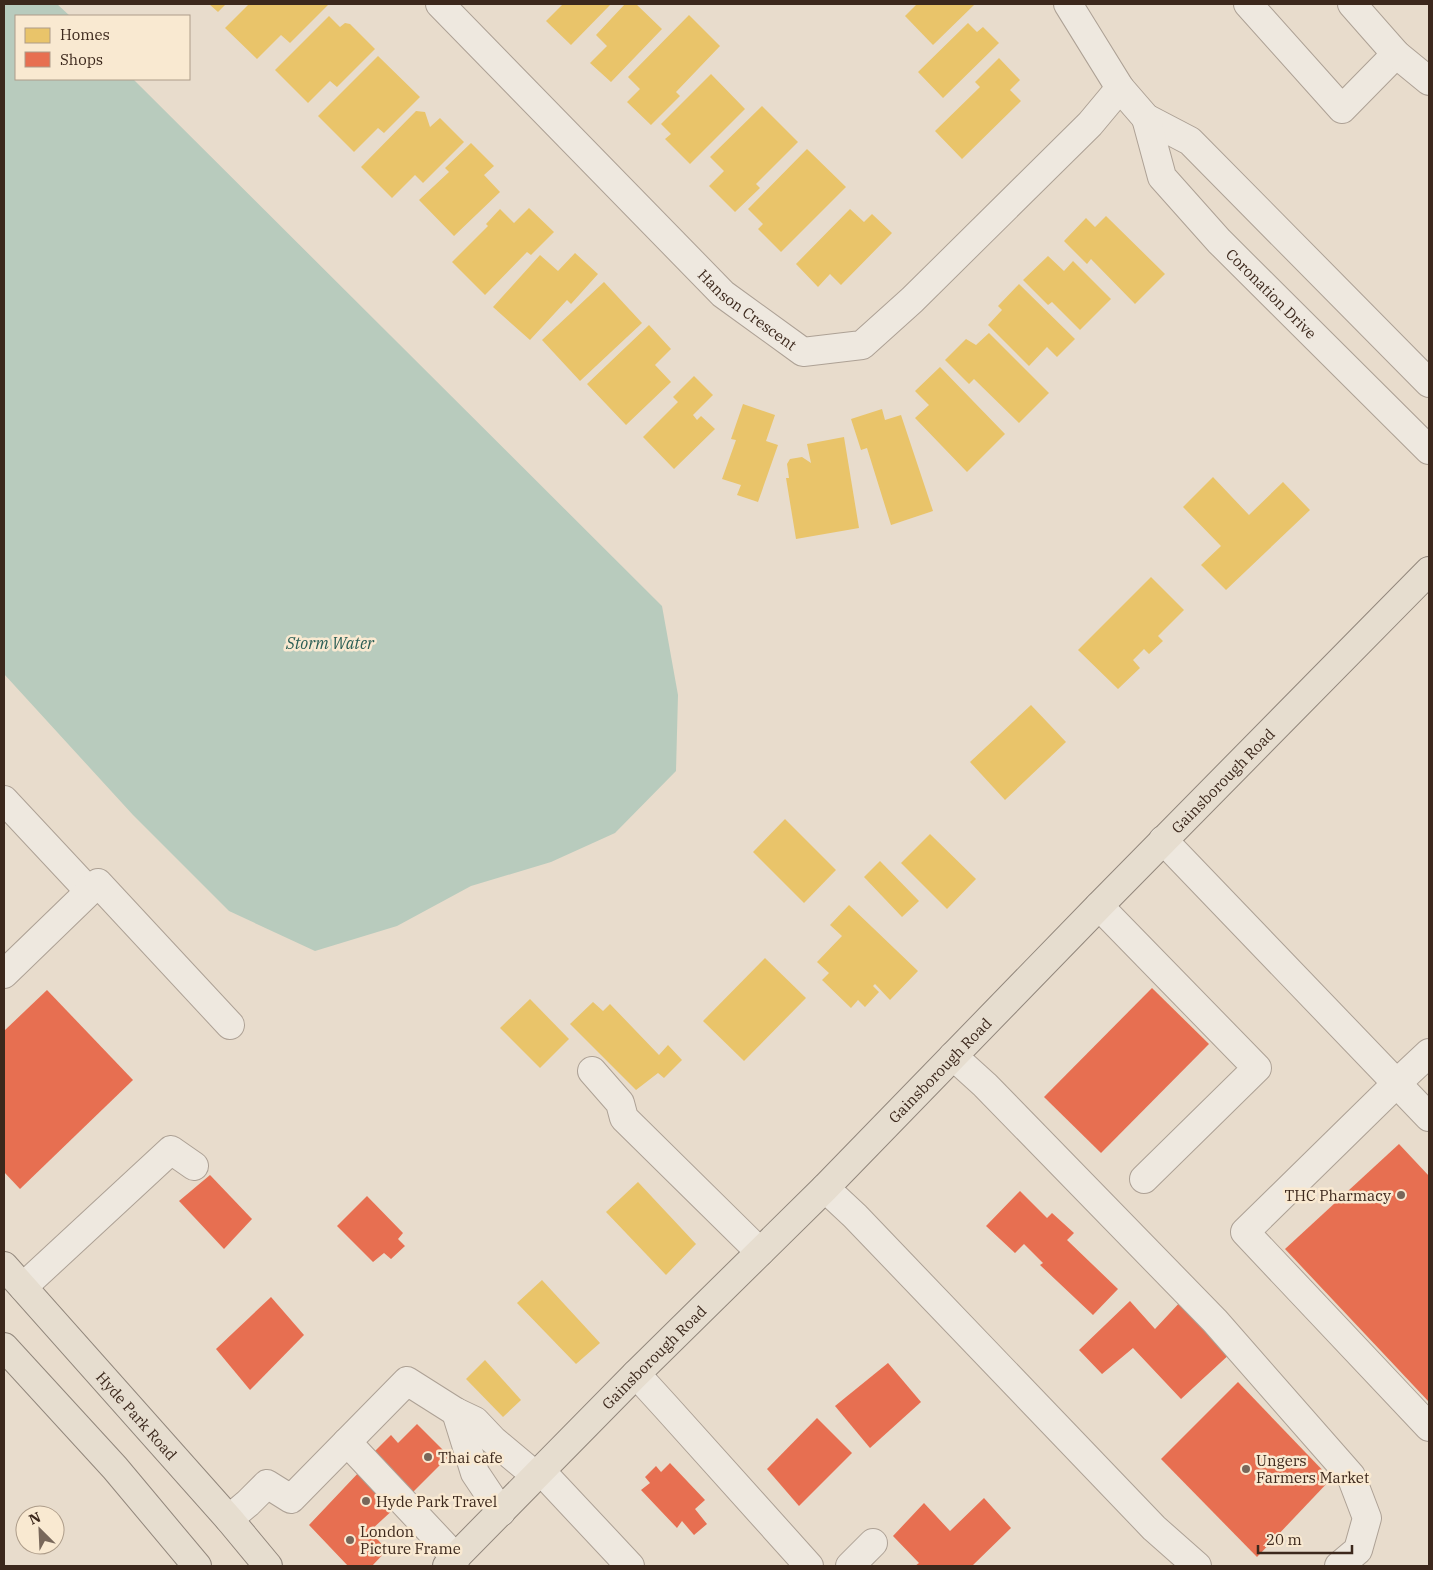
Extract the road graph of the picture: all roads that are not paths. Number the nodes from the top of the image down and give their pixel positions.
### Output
1 (440, 4) edge
2 (1068, 4) edge
3 (1248, 4) edge
4 (1352, 4) edge
5 (1396, 54) junction
6 (1429, 81) edge
7 (1120, 88) junction
8 (1146, 118) junction
9 (1429, 383) edge
10 (1429, 450) edge
11 (1429, 571) edge
12 (4, 800) edge
13 (1163, 840) junction
14 (89, 891) junction
15 (1099, 906) junction
16 (4, 974) edge
17 (230, 1025) dead end
18 (1429, 1053) edge
19 (953, 1056) junction
20 (592, 1071) dead end
21 (1397, 1083) junction
22 (1429, 1117) edge
23 (194, 1166) dead end
24 (1144, 1179) dead end
25 (825, 1188) junction
26 (760, 1252) junction
27 (4, 1266) edge
28 (23, 1287) junction
29 (4, 1347) edge
30 (636, 1374) junction
31 (456, 1412) junction
32 (1429, 1427) edge
33 (347, 1442) junction
34 (538, 1474) junction
35 (501, 1512) junction
36 (229, 1519) junction
37 (873, 1543) dead end
38 (451, 1562) edge
39 (197, 1566) edge
40 (268, 1566) edge
41 (630, 1566) edge
42 (809, 1566) edge
43 (850, 1566) edge
44 (1197, 1566) edge
45 (1339, 1566) edge

1 - 7 street, Hanson Crescent
2 - 7 street, Coronation Drive
3 - 5 street
4 - 5 street
5 - 6 street
7 - 8 street, Coronation Drive
8 - 9 street, Coronation Drive
8 - 10 street, Coronation Drive
11 - 13 main road, Gainsborough Road
12 - 14 street
13 - 15 main road, Gainsborough Road
13 - 21 street
14 - 16 street
14 - 17 street
15 - 19 main road, Gainsborough Road
15 - 24 street
18 - 21 street
19 - 25 main road, Gainsborough Road
19 - 45 street
20 - 26 street
21 - 22 street
21 - 32 street
23 - 28 street
25 - 26 main road, Gainsborough Road
25 - 44 street
26 - 30 main road, Gainsborough Road
27 - 28 main road, Hyde Park Road
28 - 36 main road, Hyde Park Road
29 - 39 main road
30 - 34 main road, Gainsborough Road
30 - 42 street
31 - 33 street
31 - 34 street
31 - 35 street
33 - 36 street
33 - 38 street
34 - 35 main road, Gainsborough Road
34 - 41 street
35 - 38 main road, Gainsborough Road
36 - 40 main road, Hyde Park Road
37 - 43 street

